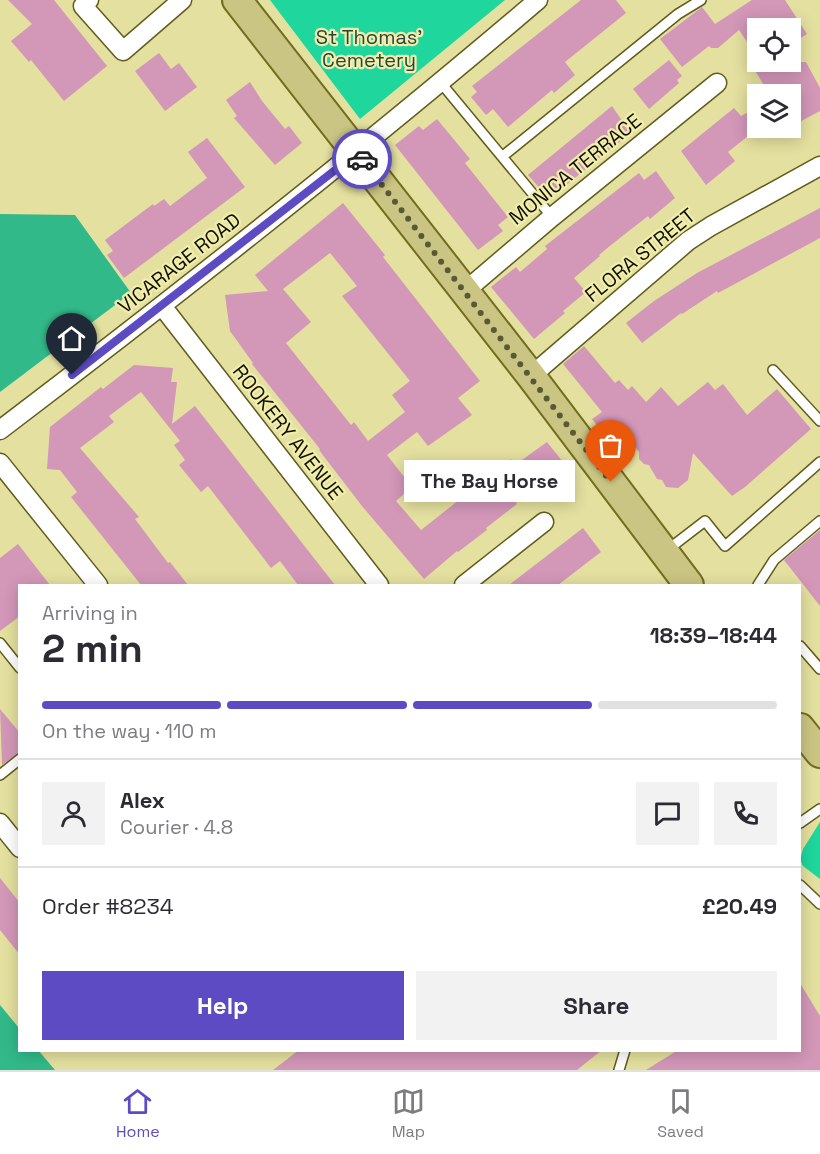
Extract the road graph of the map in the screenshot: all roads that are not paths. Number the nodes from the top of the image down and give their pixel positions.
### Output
1 (89, 0) edge
2 (182, 0) edge
3 (237, 0) edge
4 (538, 0) edge
5 (701, 0) edge
6 (441, 83) junction
7 (717, 83) dead end
8 (357, 153) junction
9 (503, 156) junction
10 (820, 166) edge
11 (552, 217) junction
12 (464, 292) junction
13 (162, 306) junction
14 (773, 370) dead end
15 (531, 376) junction
16 (820, 421) edge
17 (0, 430) edge
18 (820, 462) edge
19 (0, 463) edge
20 (820, 521) edge
21 (544, 522) dead end
22 (664, 552) junction
23 (97, 584) edge
24 (378, 584) edge
25 (465, 584) edge
26 (688, 584) edge
27 (759, 584) edge
28 (0, 643) edge
29 (801, 647) edge
30 (18, 666) edge
31 (820, 668) edge
32 (801, 729) edge
33 (820, 753) edge
34 (18, 761) edge
35 (0, 775) edge
36 (820, 809) edge
37 (801, 822) edge
38 (0, 823) edge
39 (18, 846) edge
40 (801, 886) edge
41 (820, 904) edge
42 (624, 1052) edge
43 (620, 1070) edge

1 - 2 street
3 - 8 main road
4 - 6 street, VICARAGE ROAD
5 - 9 lane
6 - 8 street, VICARAGE ROAD
6 - 9 lane
7 - 11 street, MONICA TERRACE
8 - 12 main road
8 - 13 street, VICARAGE ROAD
9 - 11 lane
10 - 15 street, FLORA STREET
11 - 12 street, MONICA TERRACE
12 - 15 main road
13 - 17 street, VICARAGE ROAD
13 - 24 street, ROOKERY AVENUE
14 - 16 lane
15 - 22 main road
18 - 22 lane
19 - 23 street
20 - 27 lane
21 - 25 street
22 - 26 main road
28 - 30 lane
29 - 31 lane
32 - 33 main road
34 - 35 lane
36 - 37 lane
38 - 39 street
40 - 41 lane
42 - 43 lane

